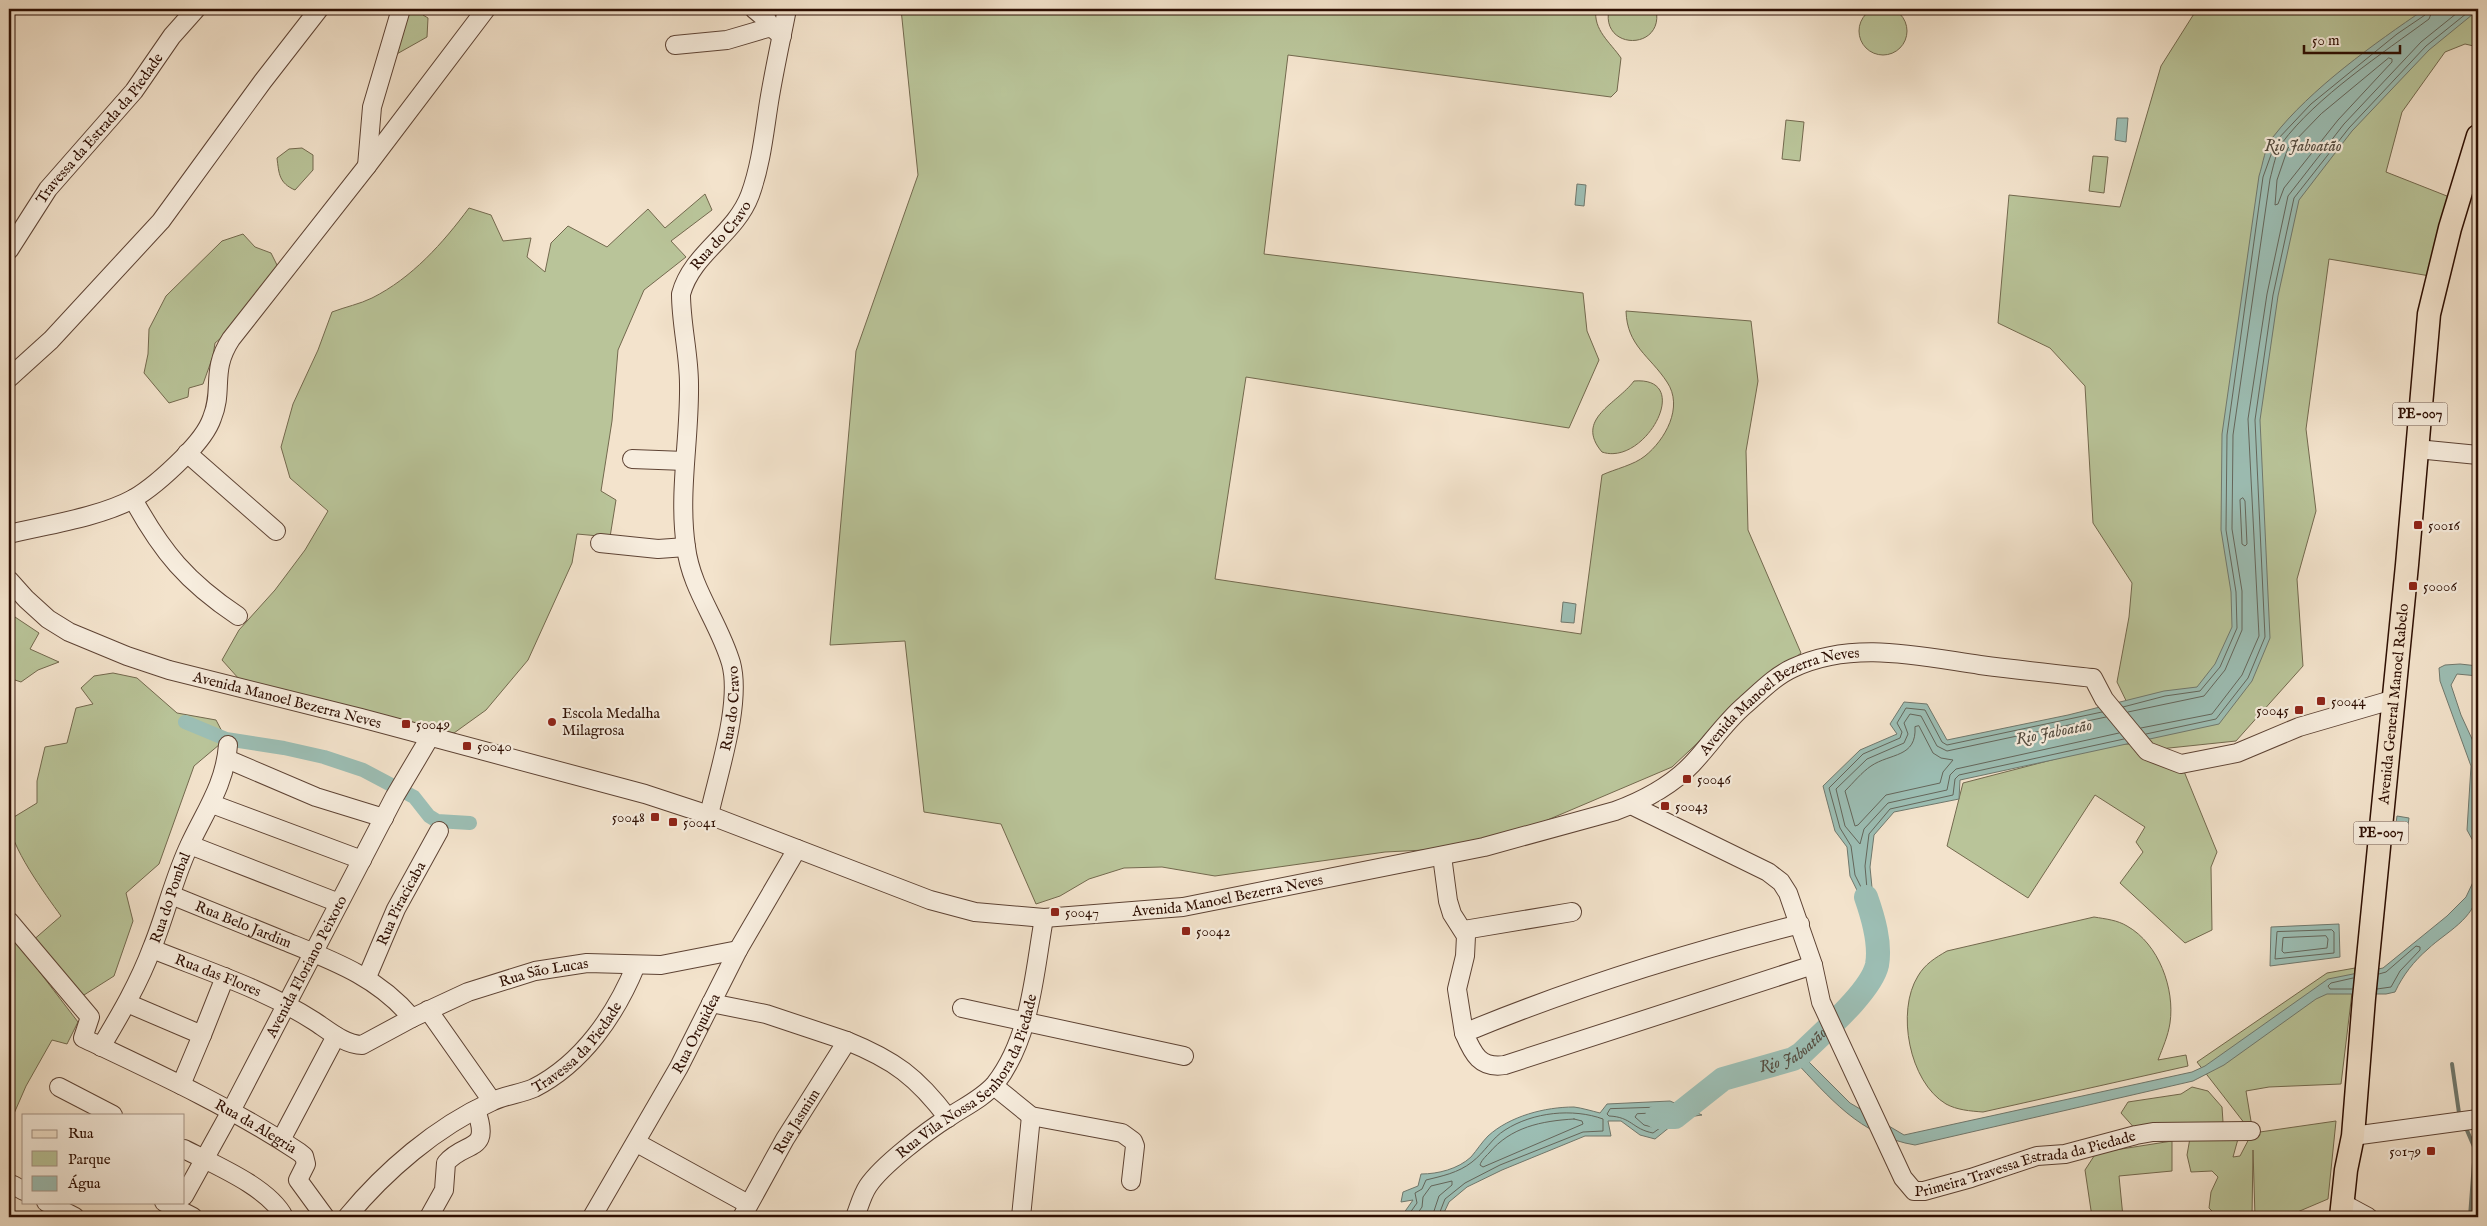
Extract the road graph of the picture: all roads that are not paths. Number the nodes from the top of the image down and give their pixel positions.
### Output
1 (196, 9) edge
2 (319, 9) edge
3 (401, 9) edge
4 (486, 9) edge
5 (754, 9) edge
6 (788, 9) edge
7 (777, 32) junction
8 (674, 45) dead end
9 (2478, 136) edge
10 (367, 166) junction
11 (9, 250) edge
12 (9, 378) edge
13 (2417, 449) junction
14 (188, 453) junction
15 (2478, 455) edge
16 (632, 459) dead end
17 (685, 461) junction
18 (133, 499) junction
19 (276, 531) dead end
20 (9, 534) edge
21 (600, 543) dead end
22 (686, 547) junction
23 (9, 580) edge
24 (238, 616) dead end
25 (2395, 699) junction
26 (430, 737) junction
27 (212, 804) junction
28 (1631, 805) junction
29 (709, 815) junction
30 (384, 818) junction
31 (440, 831) dead end
32 (190, 845) junction
33 (797, 849) junction
34 (1442, 856) junction
35 (362, 860) junction
36 (171, 896) junction
37 (339, 903) junction
38 (1572, 912) dead end
39 (1044, 918) junction
40 (9, 921) edge
41 (1800, 924) junction
42 (1464, 930) junction
43 (152, 949) junction
44 (738, 950) junction
45 (313, 953) junction
46 (636, 965) junction
47 (1813, 965) junction
48 (367, 977) junction
49 (225, 978) junction
50 (127, 1003) junction
51 (286, 1003) junction
52 (711, 1003) junction
53 (962, 1008) dead end
54 (420, 1014) junction
55 (1025, 1023) junction
56 (1464, 1033) junction
57 (202, 1035) junction
58 (336, 1036) junction
59 (847, 1041) junction
60 (362, 1045) joint
61 (101, 1046) junction
62 (1184, 1056) dead end
63 (181, 1085) junction
64 (994, 1086) junction
65 (59, 1087) dead end
66 (492, 1101) junction
67 (476, 1110) junction
68 (231, 1111) junction
69 (111, 1114) edge
70 (1031, 1116) junction
71 (948, 1118) junction
72 (2478, 1119) edge
73 (2251, 1131) dead end
74 (2353, 1136) junction
75 (280, 1140) junction
76 (637, 1143) junction
77 (185, 1150) edge
78 (203, 1159) junction
79 (1131, 1181) dead end
80 (185, 1190) edge
81 (50, 1204) edge
82 (176, 1205) edge
83 (2342, 1210) edge
84 (745, 1211) edge
85 (75, 1217) edge
86 (193, 1217) edge
87 (284, 1217) edge
88 (325, 1217) edge
89 (347, 1217) edge
90 (430, 1217) edge
91 (592, 1217) edge
92 (856, 1217) edge
93 (1021, 1217) edge
94 (2368, 1217) edge

1 - 11 street, Travessa da Estrada da Piedade
2 - 12 street
3 - 10 street
4 - 10 street
5 - 7 street
6 - 7 street, Rua do Cravo
7 - 8 street
7 - 17 street, Rua do Cravo
9 - 13 main road, Avenida General Manoel Rabelo / PE-007
10 - 14 street
13 - 15 street
13 - 25 main road, Avenida General Manoel Rabelo / PE-007
14 - 18 street
14 - 19 street
16 - 17 street
17 - 22 street, Rua do Cravo
18 - 20 street
18 - 24 street
21 - 22 street
22 - 29 street, Rua do Cravo
23 - 26 street, Avenida Manoel Bezerra Neves
25 - 28 street, Avenida Manoel Bezerra Neves
25 - 74 main road, Avenida General Manoel Rabelo / PE-007
26 - 29 street, Avenida Manoel Bezerra Neves
26 - 30 street, Avenida Floriano Peixoto
27 - 30 street, Rua do Pombal
27 - 32 street, Rua do Pombal
27 - 35 street
28 - 34 street, Avenida Manoel Bezerra Neves
28 - 41 street, Primeira Travessa Estrada da Piedade
29 - 33 street, Avenida Manoel Bezerra Neves
30 - 35 street, Avenida Floriano Peixoto
31 - 48 street, Rua Piracicaba
32 - 36 street, Rua do Pombal
32 - 37 street
33 - 39 street, Avenida Manoel Bezerra Neves
33 - 44 street, Rua Orquidea
34 - 39 street, Avenida Manoel Bezerra Neves
34 - 42 street
35 - 37 street, Avenida Floriano Peixoto
36 - 43 street, Rua do Pombal
36 - 45 street, Rua Belo Jardim
37 - 45 street, Avenida Floriano Peixoto
38 - 42 street
39 - 55 street, Rua Vila Nossa Senhora da Piedade
40 - 61 street, Rua da Alegria
41 - 47 street, Primeira Travessa Estrada da Piedade
41 - 56 street
42 - 56 street
43 - 49 street, Rua das Flores
43 - 50 street, Rua do Pombal
44 - 46 street, Rua São Lucas
44 - 52 street, Rua Orquidea
45 - 48 street, Rua Belo Jardim
45 - 51 street, Avenida Floriano Peixoto
46 - 54 street, Rua São Lucas
46 - 66 street, Travessa da Piedade
47 - 56 street
47 - 73 street, Primeira Travessa Estrada da Piedade
48 - 54 street, Rua Belo Jardim
49 - 51 street, Rua das Flores
49 - 57 street
50 - 57 street
50 - 61 street, Rua do Pombal
51 - 58 street, Rua das Flores
51 - 68 street, Avenida Floriano Peixoto
52 - 59 street
52 - 76 street, Rua Orquidea
53 - 55 street
54 - 60 street, Rua São Lucas
54 - 66 street
55 - 62 street
55 - 64 street, Rua Vila Nossa Senhora da Piedade
57 - 63 street
58 - 60 street, Rua das Flores
58 - 75 street
59 - 71 street
59 - 84 street, Rua Jasmim
61 - 63 street, Rua da Alegria
63 - 68 street, Rua da Alegria
64 - 70 street
64 - 71 street, Rua Vila Nossa Senhora da Piedade
65 - 69 street
66 - 67 street, Travessa da Piedade
67 - 89 street, Travessa da Piedade
67 - 90 street
68 - 75 street, Rua da Alegria
68 - 78 street, Avenida Floriano Peixoto
70 - 79 street
70 - 93 street
71 - 92 street, Rua Vila Nossa Senhora da Piedade
72 - 74 street
74 - 83 main road, Avenida General Manoel Rabelo / PE-007
75 - 88 street, Rua da Alegria
76 - 84 street, Rua Jasmim
76 - 91 street, Rua Orquidea
77 - 78 street
78 - 80 street, Avenida Floriano Peixoto
78 - 87 street
81 - 85 street
82 - 86 street
83 - 94 street

